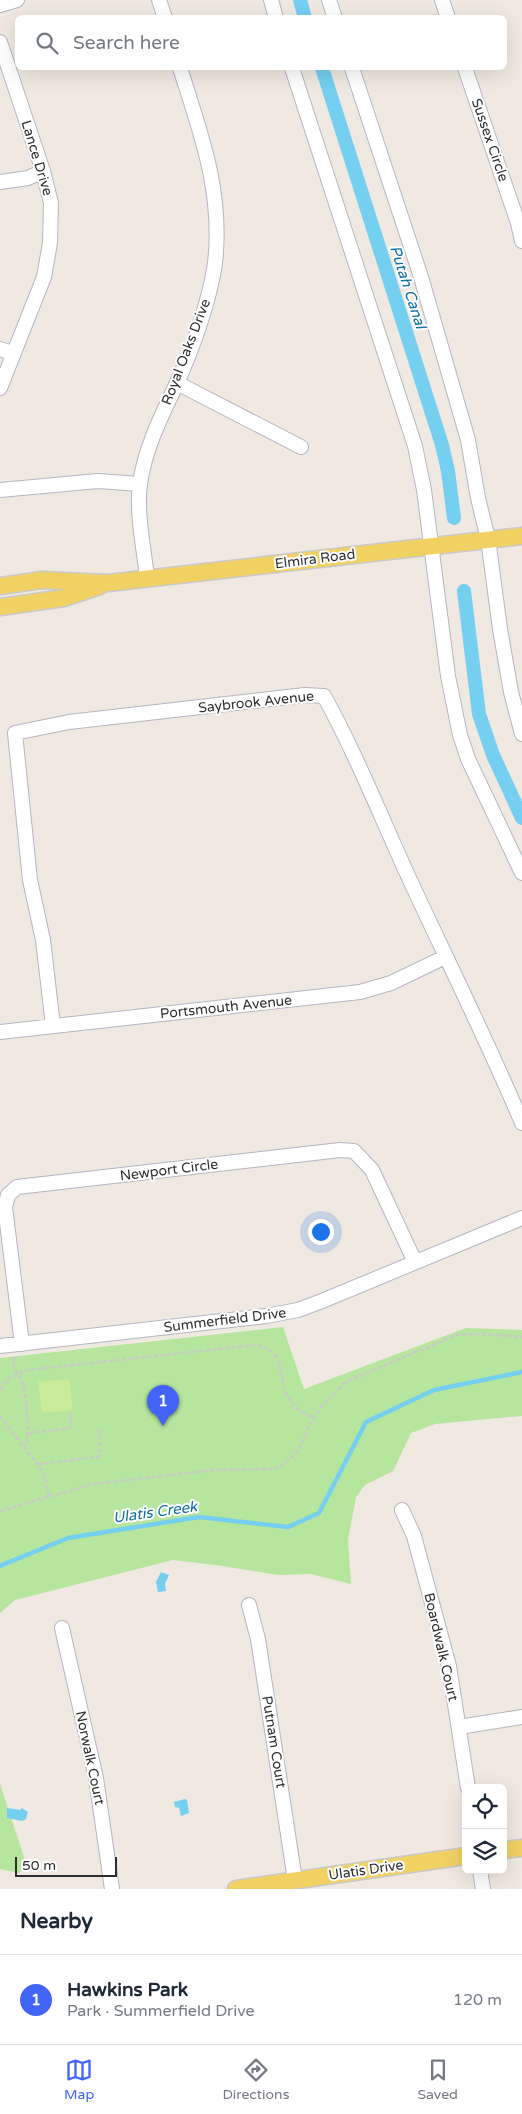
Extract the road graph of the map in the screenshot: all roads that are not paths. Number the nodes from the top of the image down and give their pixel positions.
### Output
1 (17, 0) edge
2 (159, 0) edge
3 (271, 0) edge
4 (329, 0) edge
5 (442, 0) edge
6 (0, 5) edge
7 (163, 15) edge
8 (275, 15) edge
9 (334, 15) edge
10 (447, 15) edge
11 (0, 42) edge
12 (181, 70) edge
13 (293, 70) edge
14 (353, 70) edge
15 (466, 70) edge
16 (43, 171) junction
17 (0, 182) edge
18 (522, 241) edge
19 (6, 351) edge
20 (177, 383) junction
21 (0, 388) edge
22 (302, 447) dead end
23 (140, 484) junction
24 (0, 490) edge
25 (522, 536) edge
26 (488, 539) junction
27 (432, 545) junction
28 (147, 578) junction
29 (108, 583) junction
30 (0, 586) edge
31 (0, 607) edge
32 (522, 734) edge
33 (522, 872) edge
34 (445, 957) junction
35 (53, 1026) junction
36 (0, 1032) edge
37 (522, 1123) edge
38 (522, 1218) edge
39 (415, 1262) junction
40 (0, 1346) edge
41 (18, 1350) junction
42 (402, 1510) dead end
43 (250, 1605) dead end
44 (62, 1628) dead end
45 (522, 1718) edge
46 (459, 1727) junction
47 (467, 1784) edge
48 (522, 1848) edge
49 (507, 1850) edge
50 (462, 1857) edge
51 (481, 1874) edge
52 (295, 1880) junction
53 (112, 1889) edge
54 (236, 1889) edge
55 (483, 1889) edge

1 - 6 street
2 - 7 street
3 - 8 street
4 - 9 street
5 - 10 street
11 - 16 street, Lance Drive
12 - 20 street, Royal Oaks Drive
13 - 27 street
14 - 26 street
15 - 18 street, Sussex Circle
16 - 17 street
16 - 19 street, Lance Drive
19 - 21 street, Lance Drive
20 - 22 street
20 - 23 street, Royal Oaks Drive
23 - 24 street
23 - 28 street, Royal Oaks Drive
25 - 26 main road, Elmira Road
26 - 27 main road, Elmira Road
26 - 32 street
27 - 28 main road, Elmira Road
27 - 33 street
28 - 29 main road, Elmira Road
29 - 30 main road, Elmira Road
29 - 31 main road, Elmira Road
34 - 35 street, Portsmouth Avenue
34 - 35 street, Saybrook Avenue
34 - 37 street, Saybrook Avenue
35 - 36 street, Portsmouth Avenue
38 - 39 street, Summerfield Drive
39 - 41 street, Summerfield Drive
39 - 41 street, Newport Circle
40 - 41 street, Summerfield Drive
42 - 46 street, Boardwalk Court
43 - 52 street, Putnam Court
44 - 53 street, Norwalk Court
45 - 46 street
46 - 47 street, Boardwalk Court
48 - 49 main road
50 - 52 main road, Ulatis Drive
51 - 55 street
52 - 54 main road, Ulatis Drive

